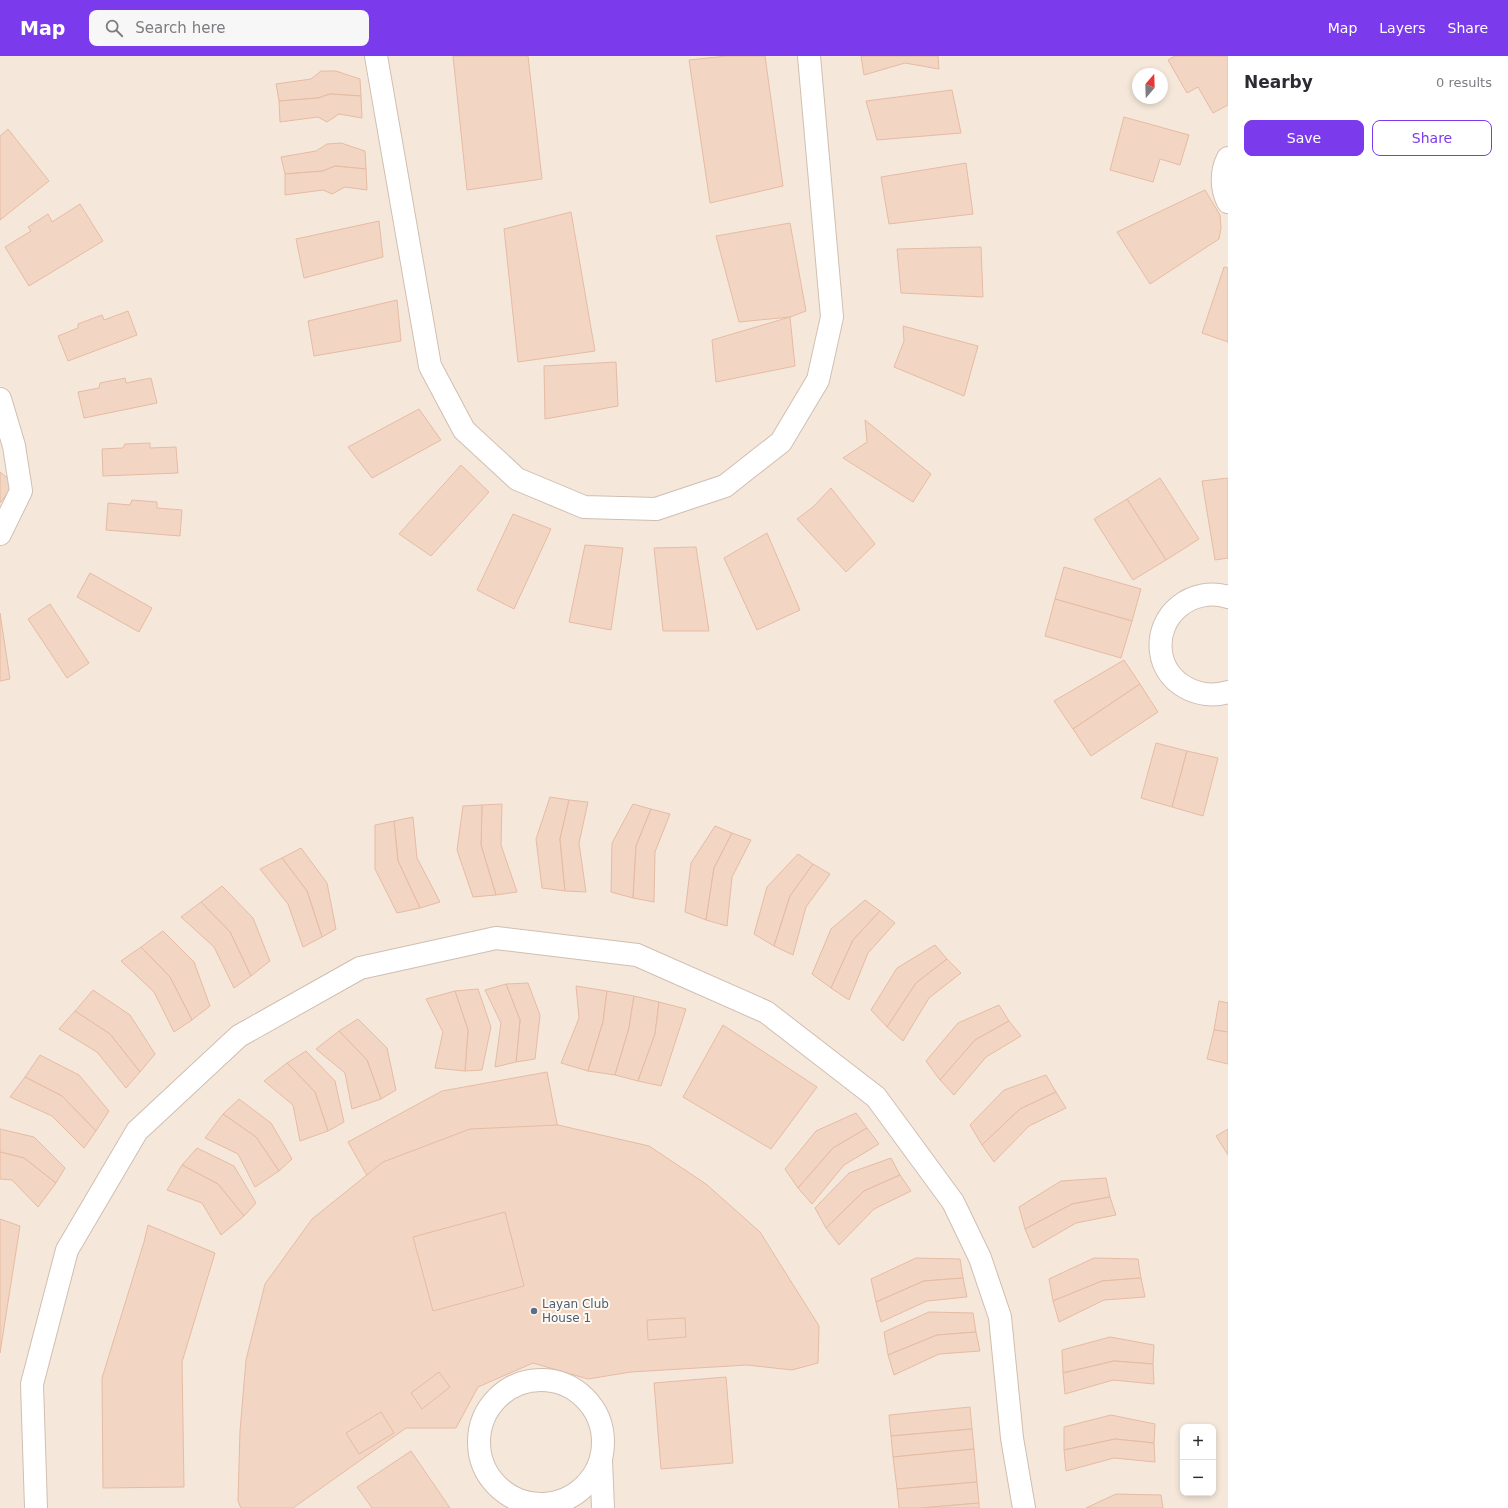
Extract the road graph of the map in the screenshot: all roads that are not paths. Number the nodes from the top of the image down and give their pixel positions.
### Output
1 (376, 56) edge
2 (809, 56) edge
3 (1228, 158) edge
4 (1228, 202) edge
5 (0, 399) edge
6 (0, 534) edge
7 (1228, 598) edge
8 (1228, 692) edge
9 (601, 1462) junction
10 (500, 1488) junction
11 (36, 1508) edge
12 (512, 1508) edge
13 (603, 1508) edge
14 (1024, 1508) edge

1 - 2 street
3 - 4 street
5 - 6 street
7 - 8 street
9 - 10 street
9 - 10 street
9 - 13 street
10 - 12 street
11 - 14 street

